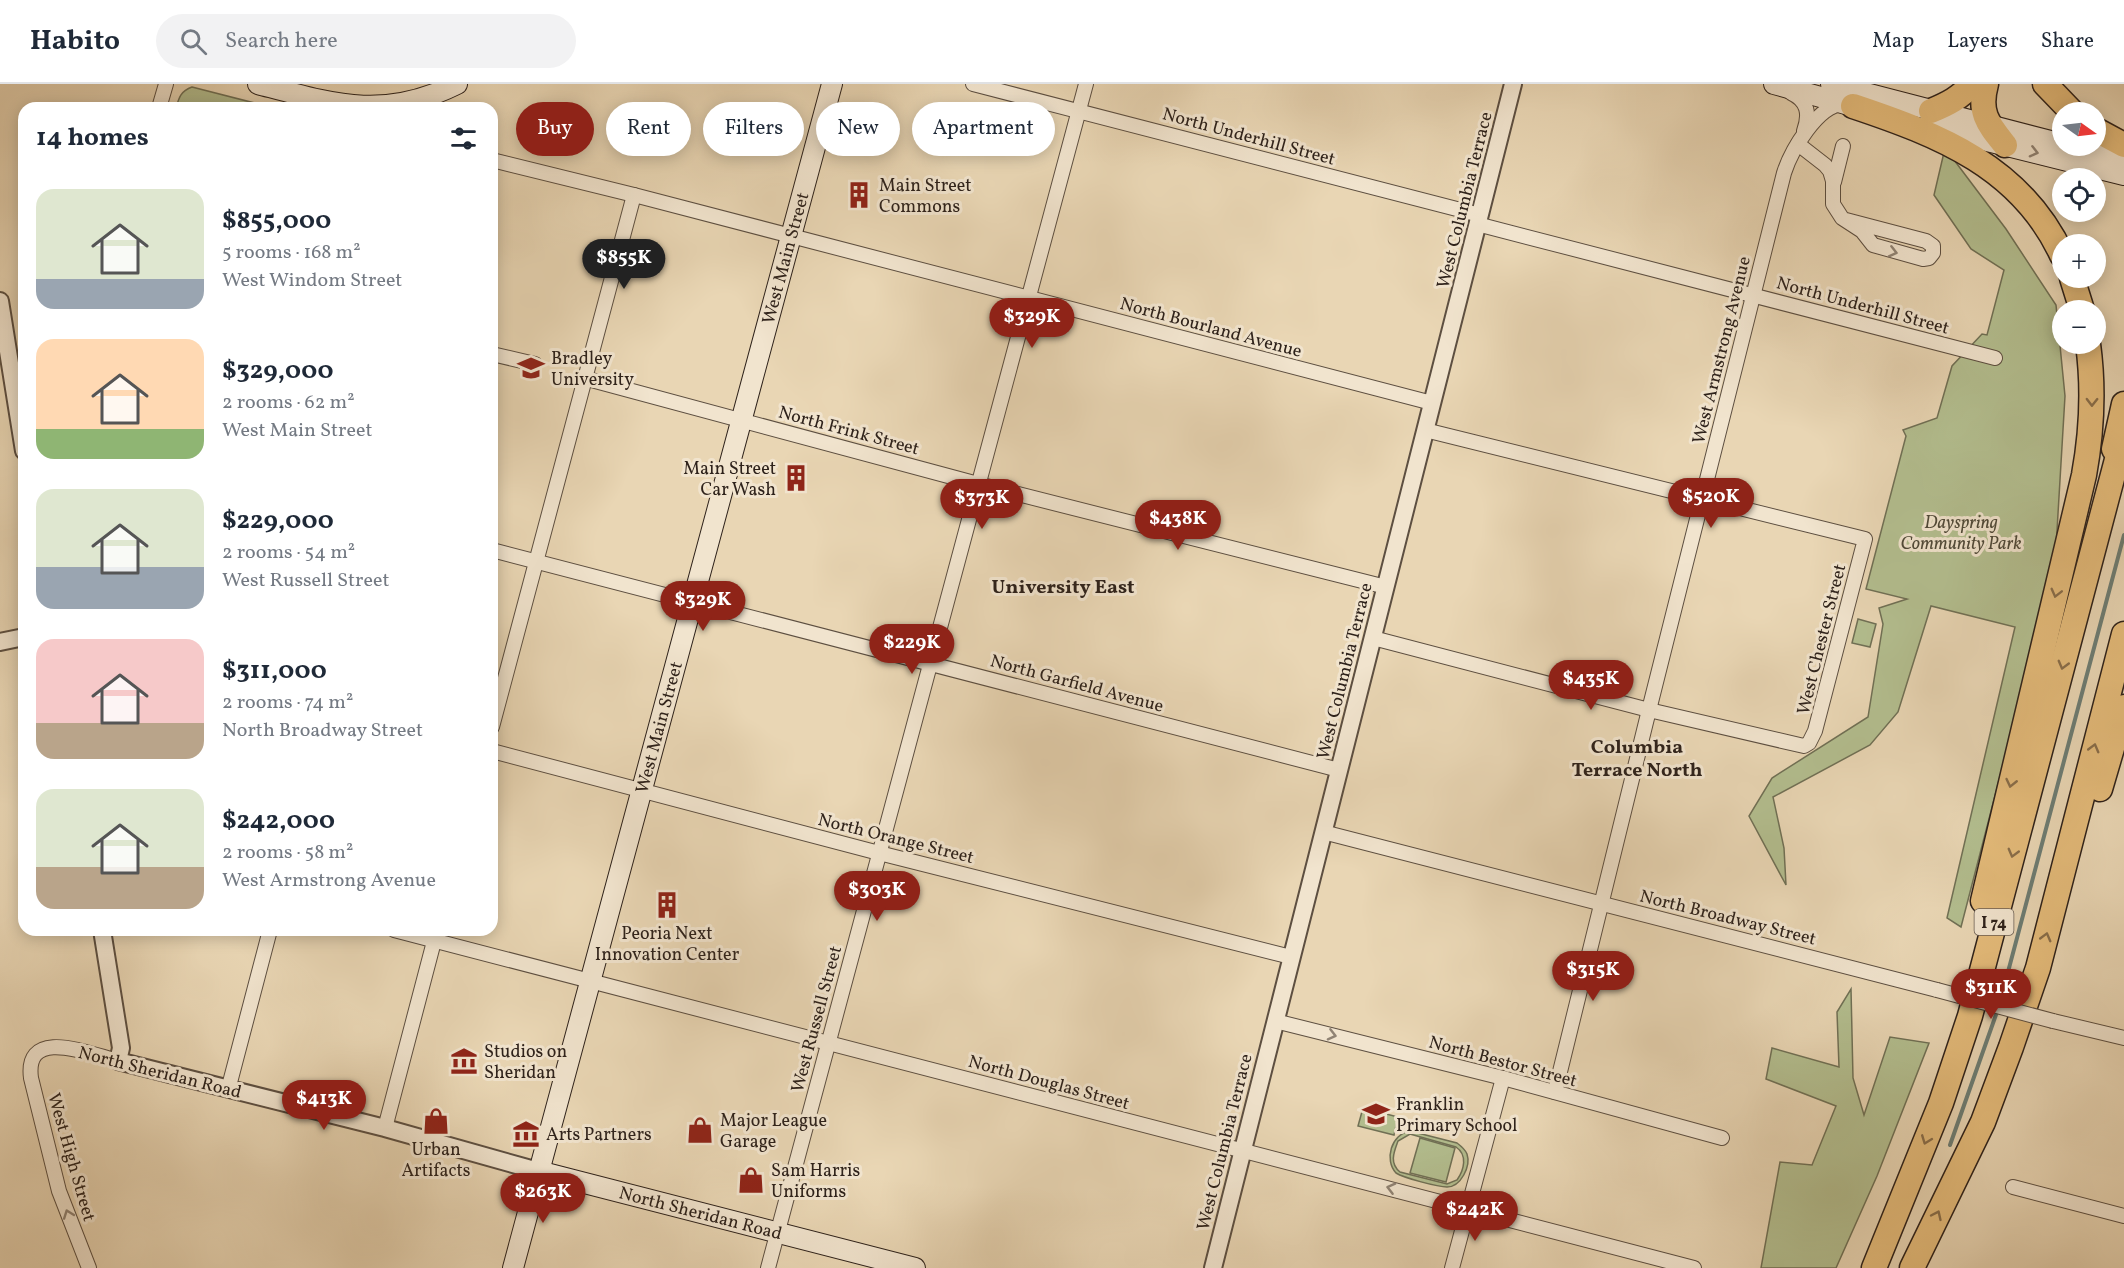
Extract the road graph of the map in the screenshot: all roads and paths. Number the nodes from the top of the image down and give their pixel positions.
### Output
1 (166, 84) edge
2 (258, 84) edge
3 (457, 84) edge
4 (832, 84) edge
5 (974, 84) edge
6 (1086, 84) edge
7 (1513, 84) edge
8 (1769, 84) edge
9 (1774, 84) edge
10 (1831, 84) edge
11 (1972, 84) edge
12 (1986, 84) edge
13 (2045, 84) edge
14 (161, 102) edge
15 (326, 102) edge
16 (412, 102) edge
17 (2062, 102) edge
18 (1851, 105) junction
19 (1079, 110) junction
20 (1931, 111) junction
21 (1990, 126) junction
22 (2106, 135) edge
23 (2052, 142) edge
24 (1798, 144) junction
25 (2005, 145) junction
26 (2124, 145) edge
27 (1842, 146) dead end
28 (2106, 155) edge
29 (2124, 160) edge
30 (498, 161) edge
31 (2124, 175) edge
32 (1833, 184) junction
33 (634, 195) junction
34 (1479, 220) junction
35 (1846, 220) junction
36 (2052, 235) edge
37 (791, 236) junction
38 (1753, 296) junction
39 (1030, 299) junction
40 (0, 300) edge
41 (2089, 354) edge
42 (498, 355) edge
43 (1995, 358) dead end
44 (535, 364) dead end
45 (584, 378) junction
46 (1432, 403) junction
47 (2124, 404) edge
48 (18, 413) edge
49 (741, 420) junction
50 (1425, 430) junction
51 (2124, 434) edge
52 (978, 484) junction
53 (1703, 499) junction
54 (498, 552) edge
55 (536, 561) junction
56 (2088, 568) junction
57 (1386, 587) junction
58 (692, 602) junction
59 (2124, 634) edge
60 (18, 638) edge
61 (1373, 638) junction
62 (0, 642) edge
63 (930, 664) junction
64 (498, 705) edge
65 (2124, 707) edge
66 (1649, 710) junction
67 (498, 753) edge
68 (1339, 770) junction
69 (641, 790) junction
70 (1323, 832) junction
71 (879, 853) junction
72 (2068, 856) junction
73 (1601, 904) junction
74 (103, 936) edge
75 (268, 936) edge
76 (435, 936) edge
77 (438, 936) edge
78 (1291, 957) junction
79 (590, 980) junction
80 (1275, 1021) junction
81 (2124, 1038) edge
82 (828, 1043) junction
83 (35, 1055) joint
84 (118, 1061) junction
85 (1503, 1078) junction
86 (228, 1090) junction
87 (1555, 1092) junction
88 (1941, 1103) junction
89 (385, 1128) junction
90 (1722, 1138) dead end
91 (1242, 1150) junction
92 (538, 1171) junction
93 (2013, 1187) dead end
94 (1467, 1208) junction
95 (2124, 1216) edge
96 (778, 1232) junction
97 (89, 1268) edge
98 (513, 1268) edge
99 (768, 1268) edge
100 (915, 1268) edge
101 (1213, 1268) edge
102 (1452, 1268) edge
103 (1694, 1268) edge
104 (1874, 1268) edge
105 (1912, 1268) edge

1 - 14 street
2 - 15 main road
3 - 16 main road
4 - 37 main road, West Main Street
5 - 19 street, North Underhill Street
6 - 19 street, West Russell Street
7 - 34 street, West Columbia Terrace
8 - 24 street, West Armstrong Avenue
9 - 18 main road
10 - 20 main road
11 - 20 highway
12 - 21 highway
13 - 17 highway
18 - 24 street, West Armstrong Avenue
18 - 25 main road
18 - 36 highway
19 - 34 street, North Underhill Street
19 - 39 street, West Russell Street
20 - 21 main road
21 - 23 main road
21 - 25 highway
22 - 26 highway
24 - 32 street
24 - 38 street, West Armstrong Avenue
25 -> 31 main road
27 - 32 street
28 - 29 main road
30 - 33 street, North Bourland Avenue
32 - 35 street
33 - 37 street, North Bourland Avenue
33 - 45 street
34 - 38 street, North Underhill Street
34 - 46 street, West Columbia Terrace
35 -> 35 street
37 - 39 street, North Bourland Avenue
37 - 49 main road, West Main Street
38 - 43 street, North Underhill Street
38 - 53 street, West Armstrong Avenue
39 - 46 street, North Bourland Avenue
39 - 52 street, West Russell Street
40 - 48 street
41 -> 88 highway
42 - 44 street
45 - 49 street, North Frink Street
45 - 55 street
46 - 50 street, West Columbia Terrace
47 - 56 highway
49 - 52 street, North Frink Street
49 - 58 main road, West Main Street
50 - 53 street
50 - 57 street, West Columbia Terrace
51 - 56 highway, I 74
52 - 57 street, North Frink Street
52 - 63 street, West Russell Street
53 - 66 street, West Armstrong Avenue
53 - 66 street, West Chester Street
54 - 55 street, North Garfield Avenue
55 - 58 street, North Garfield Avenue
55 - 64 street
56 -> 88 highway, I 74
57 - 61 street, West Columbia Terrace
58 - 63 street, North Garfield Avenue
58 - 69 main road, West Main Street
72 -> 59 highway
60 - 62 street
61 - 66 street
61 - 68 street, West Columbia Terrace
63 - 68 street, North Garfield Avenue
63 - 71 street, West Russell Street
65 - 72 highway
66 - 73 street, West Armstrong Avenue
67 - 69 street, North Orange Street
68 - 70 street, West Columbia Terrace
69 - 71 street, North Orange Street
69 - 79 main road, West Main Street
70 - 73 street, North Broadway Street
70 - 78 street, West Columbia Terrace
71 - 78 street, North Orange Street
71 - 82 street, West Russell Street
105 -> 72 highway
73 - 81 street, North Broadway Street, bridge
73 - 87 street, West Armstrong Avenue
74 - 84 street
75 - 86 street
76 - 89 street
77 - 79 street, North Douglas Street
78 - 80 street, West Columbia Terrace
79 - 82 street, North Douglas Street
79 - 92 main road, West Main Street
80 -> 85 street, North Bestor Street
80 - 91 street, West Columbia Terrace
82 - 91 street, North Douglas Street
82 - 96 street, West Russell Street
83 - 84 street, North Sheridan Road
97 -> 83 street, West High Street
84 - 86 street, North Sheridan Road
85 - 87 street, North Bestor Street
85 - 94 street
86 - 89 street, North Sheridan Road
87 - 90 street, North Bestor Street
88 -> 104 highway, I 74
89 - 92 street, North Sheridan Road
94 -> 91 street, North Douglas Street
91 - 101 street, West Columbia Terrace
92 - 96 main road, North Sheridan Road
92 - 98 main road, West Main Street
93 - 95 street
94 - 102 street
94 - 103 street, North Douglas Street
96 - 99 street, West Russell Street
96 - 100 main road, North Sheridan Road

